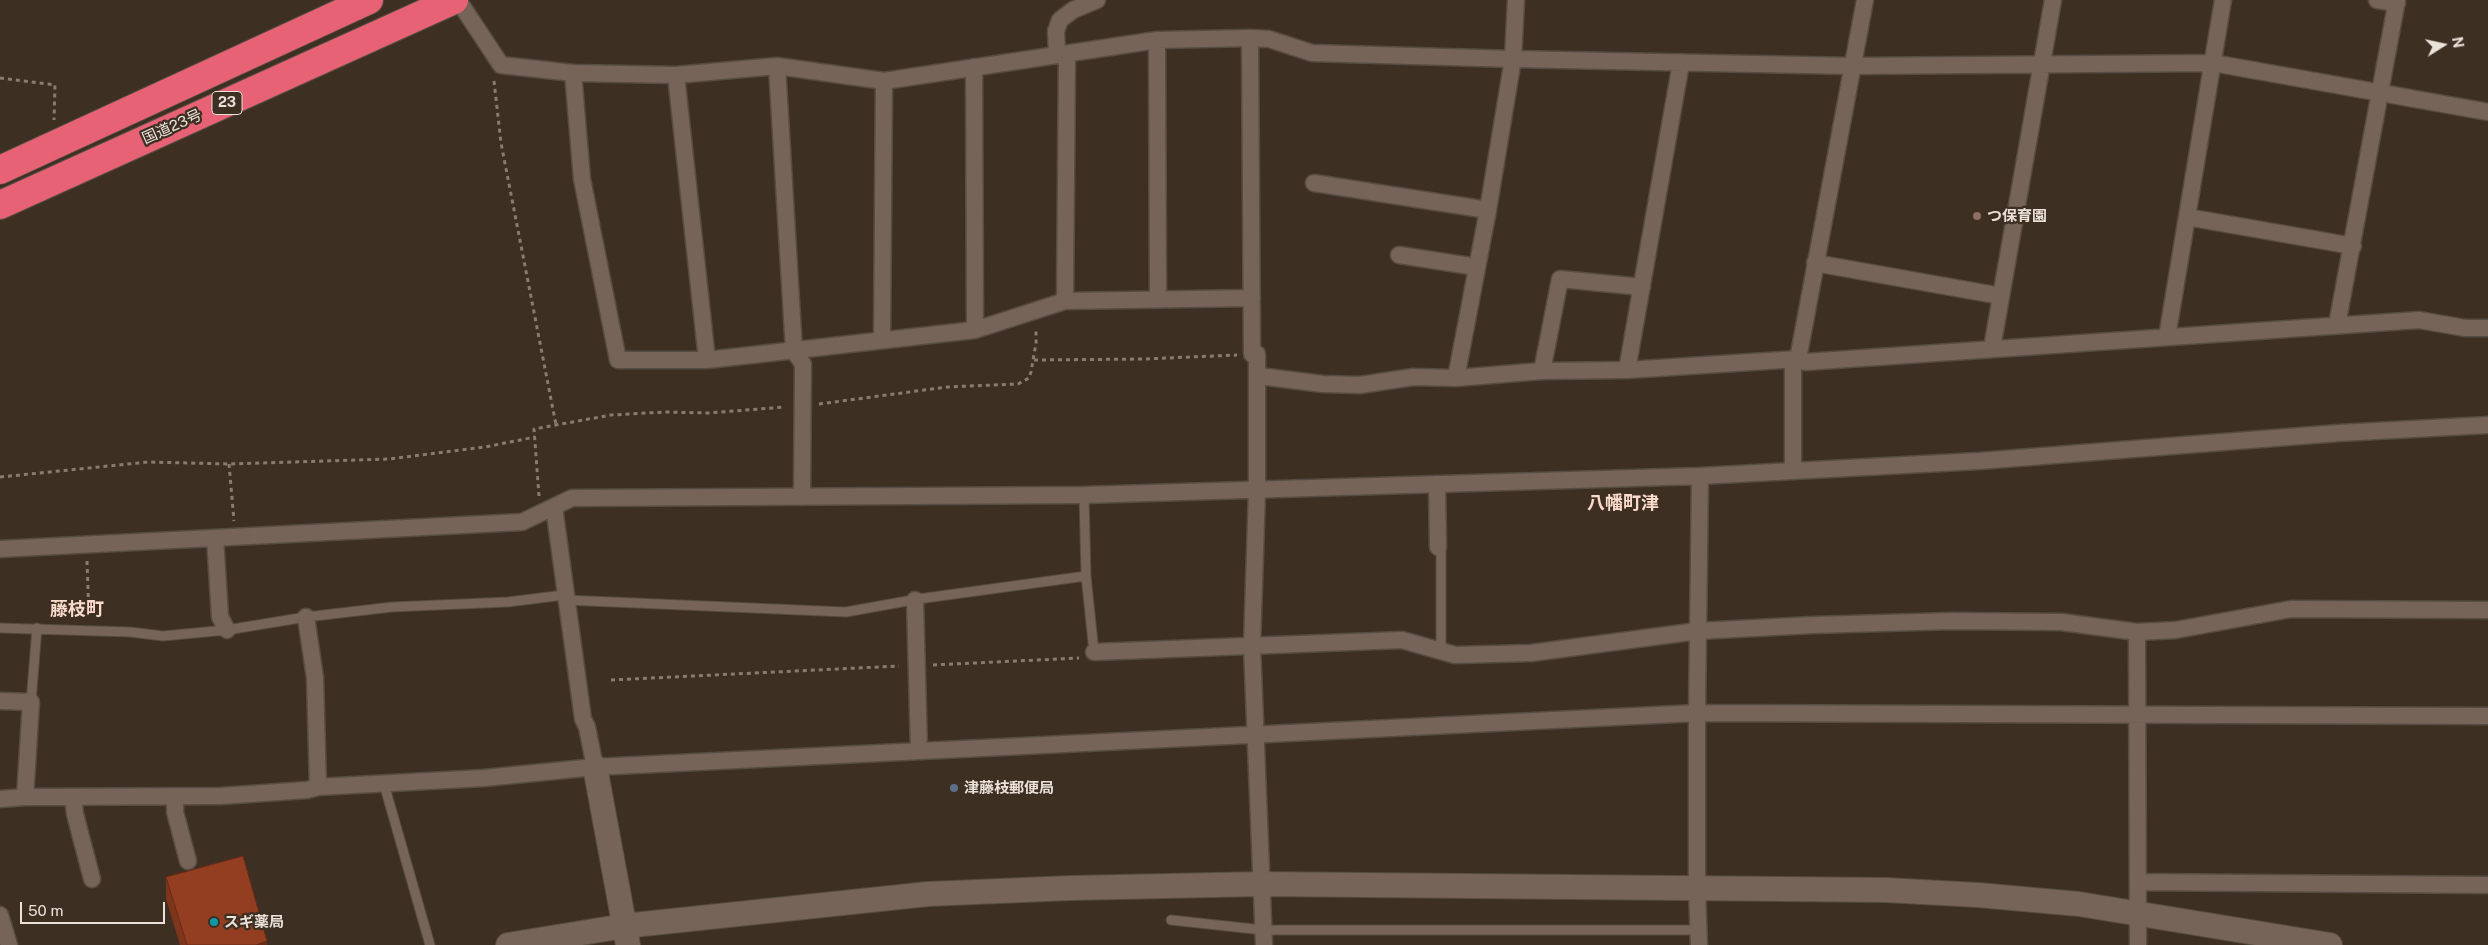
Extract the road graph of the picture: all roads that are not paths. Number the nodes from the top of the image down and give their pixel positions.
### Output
1 (369, 0) edge
2 (454, 0) edge
3 (458, 0) edge
4 (1097, 0) edge
5 (1516, 0) edge
6 (1865, 0) edge
7 (2053, 0) edge
8 (2223, 0) edge
9 (2376, 0) edge
10 (2397, 2) edge
11 (1250, 38) junction
12 (1157, 40) junction
13 (1062, 54) junction
14 (1512, 59) junction
15 (2212, 62) junction
16 (1682, 63) junction
17 (2042, 64) junction
18 (777, 66) junction
19 (1852, 66) junction
20 (974, 67) junction
21 (573, 73) junction
22 (676, 75) junction
23 (884, 81) junction
24 (2380, 92) junction
25 (2488, 112) edge
26 (0, 170) edge
27 (1314, 183) dead end
28 (0, 205) edge
29 (1488, 210) junction
30 (2187, 217) junction
31 (2353, 246) junction
32 (1399, 255) dead end
33 (1816, 263) junction
34 (1477, 267) junction
35 (1642, 288) junction
36 (2001, 296) junction
37 (1158, 298) junction
38 (1252, 298) junction
39 (1065, 301) junction
40 (2337, 325) junction
41 (2488, 328) edge
42 (974, 330) junction
43 (2166, 337) junction
44 (882, 340) junction
45 (1992, 348) junction
46 (794, 351) junction
47 (1795, 359) junction
48 (707, 360) junction
49 (1627, 370) junction
50 (1542, 371) junction
51 (1259, 376) junction
52 (1456, 378) junction
53 (2488, 425) edge
54 (1793, 471) junction
55 (1700, 476) junction
56 (1437, 484) junction
57 (1257, 490) junction
58 (1084, 495) junction
59 (802, 497) junction
60 (547, 511) junction
61 (215, 538) junction
62 (1438, 547) joint
63 (0, 549) edge
64 (1086, 576) junction
65 (565, 597) junction
66 (915, 600) junction
67 (2488, 610) edge
68 (306, 617) junction
69 (0, 628) edge
70 (37, 628) junction
71 (227, 630) junction
72 (1698, 631) junction
73 (2137, 632) junction
74 (1252, 646) junction
75 (1441, 651) junction
76 (1094, 652) joint
77 (0, 701) edge
78 (31, 702) junction
79 (1697, 713) junction
80 (2137, 714) junction
81 (2488, 716) edge
82 (1256, 736) junction
83 (919, 752) junction
84 (595, 767) junction
85 (384, 784) junction
86 (318, 787) junction
87 (175, 796) junction
88 (25, 797) junction
89 (74, 797) junction
90 (0, 799) edge
91 (188, 861) dead end
92 (92, 879) dead end
93 (2138, 882) junction
94 (1261, 884) junction
95 (2488, 884) edge
96 (1697, 888) junction
97 (2138, 913) junction
98 (0, 915) edge
99 (1171, 920) dead end
100 (626, 935) edge
101 (1264, 938) edge
102 (1699, 938) edge
103 (9, 945) edge
104 (430, 945) edge
105 (508, 945) edge
106 (2138, 945) edge
107 (2330, 945) edge

1 - 26 highway, 23
2 - 28 highway, 国道23号 / 23
3 - 21 street
4 - 13 street
5 - 14 street
6 - 19 street
7 - 17 street
8 - 15 street
9 - 10 street
10 - 24 street
11 - 12 street
11 - 14 street
11 - 38 street
12 - 13 street
12 - 37 street
13 - 20 street
13 - 39 street
14 - 16 street
14 - 29 street
15 - 17 street
15 - 24 street
15 - 30 street
16 - 19 street
16 - 35 street
17 - 19 street
17 - 36 street
18 - 22 street
18 - 23 street
18 - 46 street
19 - 33 street
20 - 23 street
20 - 42 street
21 - 22 street
21 - 48 street
22 - 48 street
23 - 44 street
24 - 25 street
24 - 31 street
27 - 29 street
29 - 34 street
30 - 31 street
30 - 43 street
31 - 40 street
32 - 34 street
33 - 36 street
33 - 47 street
34 - 52 street
35 - 49 street
35 - 50 street
36 - 45 street
37 - 38 street
37 - 39 street
38 - 51 street
39 - 42 street
40 - 41 street
40 - 43 street
42 - 44 street
43 - 45 street
44 - 46 street
45 - 47 street
46 - 48 street
46 - 59 street
47 - 49 street
47 - 54 street
49 - 50 street
50 - 52 street
51 - 52 street
51 - 57 street
53 - 54 street
54 - 55 street
55 - 56 street
55 - 72 street
56 - 57 street
56 - 62 street
57 - 58 street
57 - 74 street
58 - 59 street
58 - 64 lane
59 - 60 street
60 - 61 street
60 - 65 street
61 - 63 street
61 - 71 street
62 - 75 lane
64 - 66 lane
64 - 76 lane
65 - 66 lane
65 - 68 lane
65 - 84 street
66 - 83 street
67 - 73 street
68 - 71 lane
68 - 86 street
69 - 70 lane
70 - 71 lane
70 - 78 lane
72 - 73 street
72 - 75 street
72 - 79 street
73 - 80 street
74 - 75 street
74 - 76 street
74 - 82 street
77 - 78 street
78 - 88 street
79 - 80 street
79 - 82 street
79 - 96 street
80 - 81 street
80 - 93 street
82 - 83 street
82 - 94 street
83 - 84 street
84 - 85 street
84 - 100 street
85 - 86 street
85 - 104 lane
86 - 87 street
87 - 89 street
87 - 91 street
88 - 89 street
88 - 90 street
89 - 92 street
93 - 95 street
93 - 97 street
94 - 96 street
94 - 100 street
94 - 101 street
96 - 97 street
96 - 102 street
97 - 106 street
97 - 107 street
98 - 103 street
99 - 101 lane
100 - 105 street
101 - 102 lane

